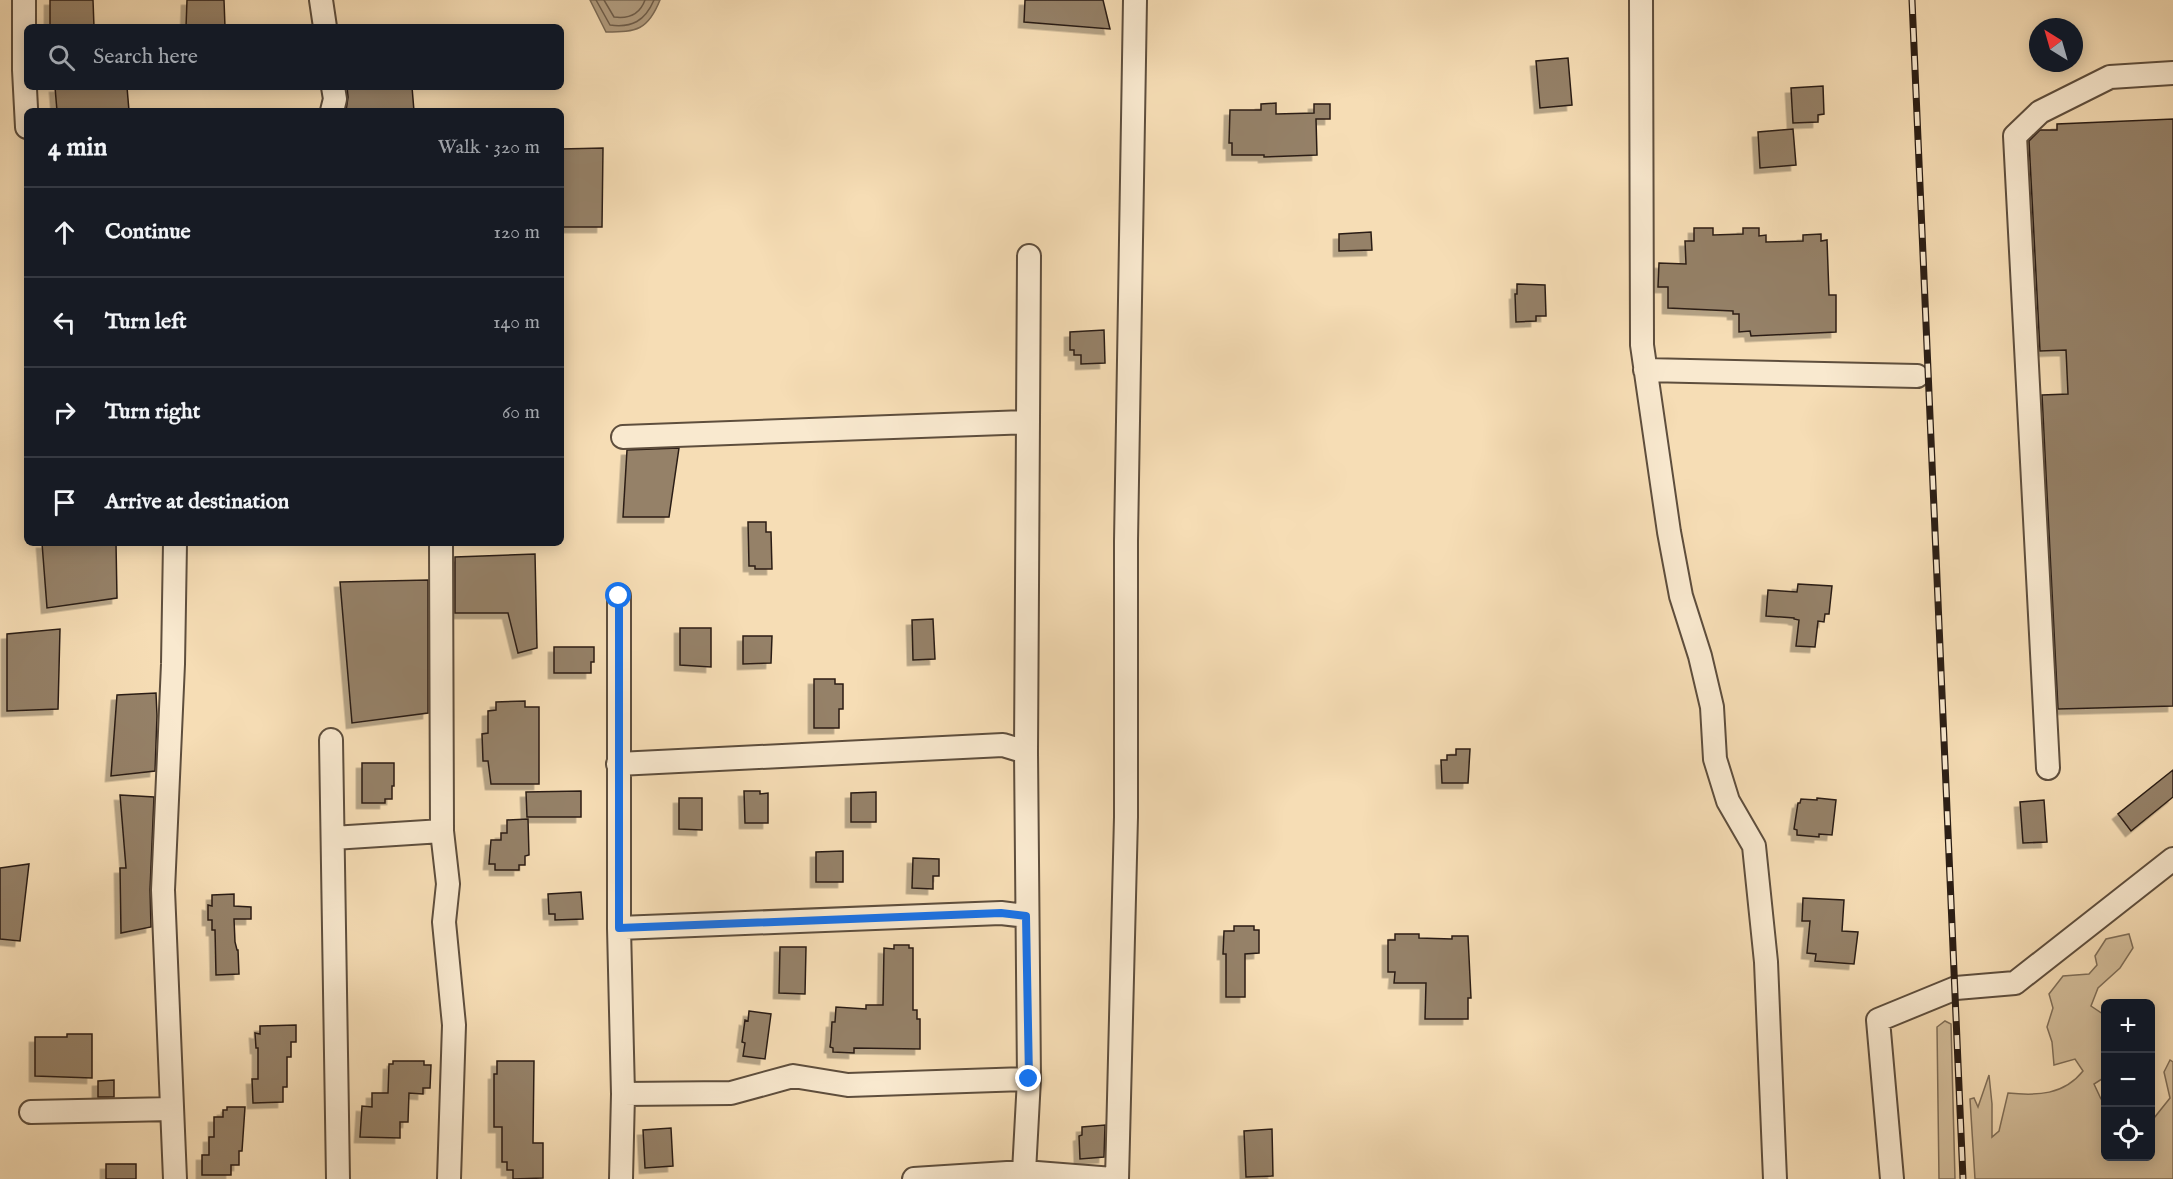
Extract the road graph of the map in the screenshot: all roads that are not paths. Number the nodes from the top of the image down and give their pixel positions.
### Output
1 (24, 0) edge
2 (321, 0) edge
3 (1135, 0) edge
4 (1641, 0) edge
5 (24, 24) edge
6 (24, 24) edge
7 (325, 24) edge
8 (24, 70) edge
9 (2173, 73) edge
10 (25, 90) edge
11 (334, 90) edge
12 (26, 108) edge
13 (334, 108) edge
14 (1029, 256) dead end
15 (1646, 370) junction
16 (1917, 376) dead end
17 (1028, 422) junction
18 (622, 437) dead end
19 (175, 546) edge
20 (441, 546) edge
21 (619, 596) dead end
22 (331, 740) dead end
23 (1026, 752) junction
24 (618, 764) junction
25 (2048, 768) dead end
26 (442, 831) junction
27 (333, 838) junction
28 (2173, 859) edge
29 (1026, 916) junction
30 (619, 928) junction
31 (1029, 1079) junction
32 (623, 1094) junction
33 (172, 1109) junction
34 (31, 1112) dead end
35 (1024, 1172) junction
36 (175, 1179) edge
37 (338, 1179) edge
38 (449, 1179) edge
39 (621, 1179) edge
40 (914, 1179) edge
41 (1115, 1179) edge
42 (1774, 1179) edge
43 (1892, 1179) edge

1 - 6 street
2 - 7 street
3 - 41 street
4 - 15 street
5 - 8 street
9 - 25 street
10 - 12 street
11 - 13 street
14 - 17 street
15 - 16 street
15 - 42 street
17 - 18 street
17 - 23 street
19 - 33 street
20 - 26 street
21 - 24 street
22 - 27 street
23 - 24 street
23 - 29 street
24 - 30 street
26 - 27 street
26 - 38 street
27 - 37 street
28 - 43 street
29 - 30 street
29 - 31 street
30 - 32 street
31 - 32 street
31 - 35 street
32 - 39 street
33 - 34 street
33 - 36 street
35 - 40 street
35 - 41 street

